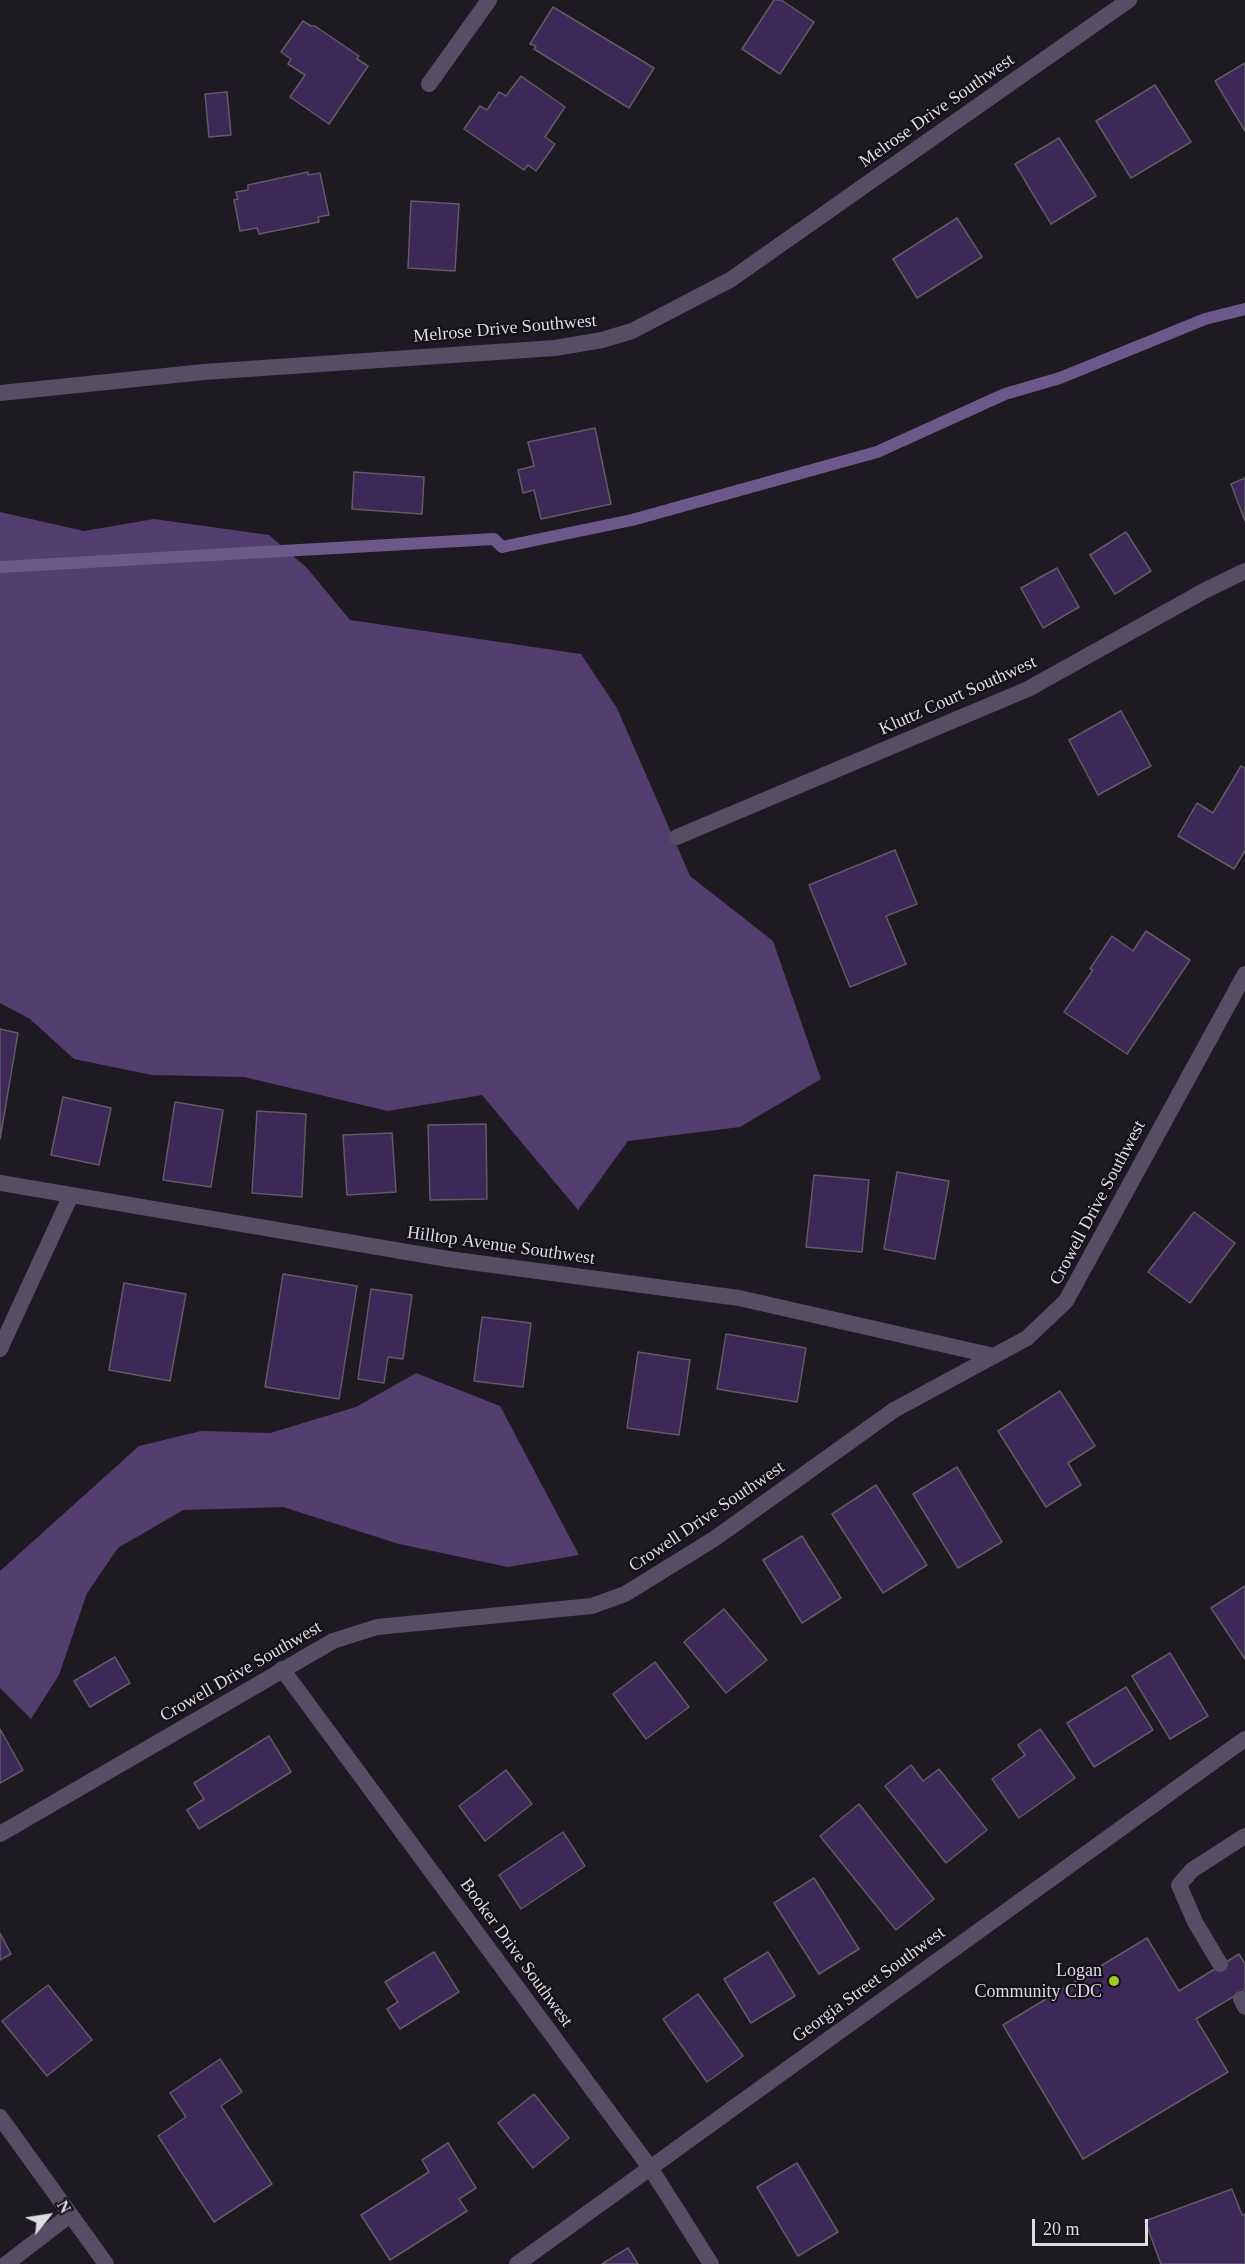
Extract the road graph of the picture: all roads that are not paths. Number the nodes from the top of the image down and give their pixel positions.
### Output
1 (489, 0) edge
2 (1129, 0) edge
3 (429, 84) dead end
4 (0, 393) edge
5 (1245, 571) edge
6 (677, 837) dead end
7 (1245, 974) edge
8 (0, 1183) edge
9 (71, 1195) junction
10 (0, 1349) edge
11 (994, 1356) junction
12 (282, 1669) junction
13 (1245, 1739) edge
14 (0, 1834) edge
15 (1245, 1836) edge
16 (1221, 1964) dead end
17 (0, 2117) edge
18 (651, 2169) junction
19 (70, 2214) junction
20 (6, 2264) edge
21 (105, 2264) edge
22 (517, 2264) edge
23 (711, 2264) edge

1 - 3 street
2 - 4 street, Melrose Drive Southwest
5 - 6 street, Kluttz Court Southwest
7 - 11 street, Crowell Drive Southwest
8 - 9 street, Hilltop Avenue Southwest
9 - 10 street
9 - 11 street, Hilltop Avenue Southwest
11 - 12 street, Crowell Drive Southwest
12 - 14 street, Crowell Drive Southwest
12 - 18 street, Booker Drive Southwest
13 - 18 street, Georgia Street Southwest
15 - 16 street
17 - 19 street
18 - 22 street, Georgia Street Southwest
18 - 23 street, Booker Drive Southwest
19 - 20 street
19 - 21 street

